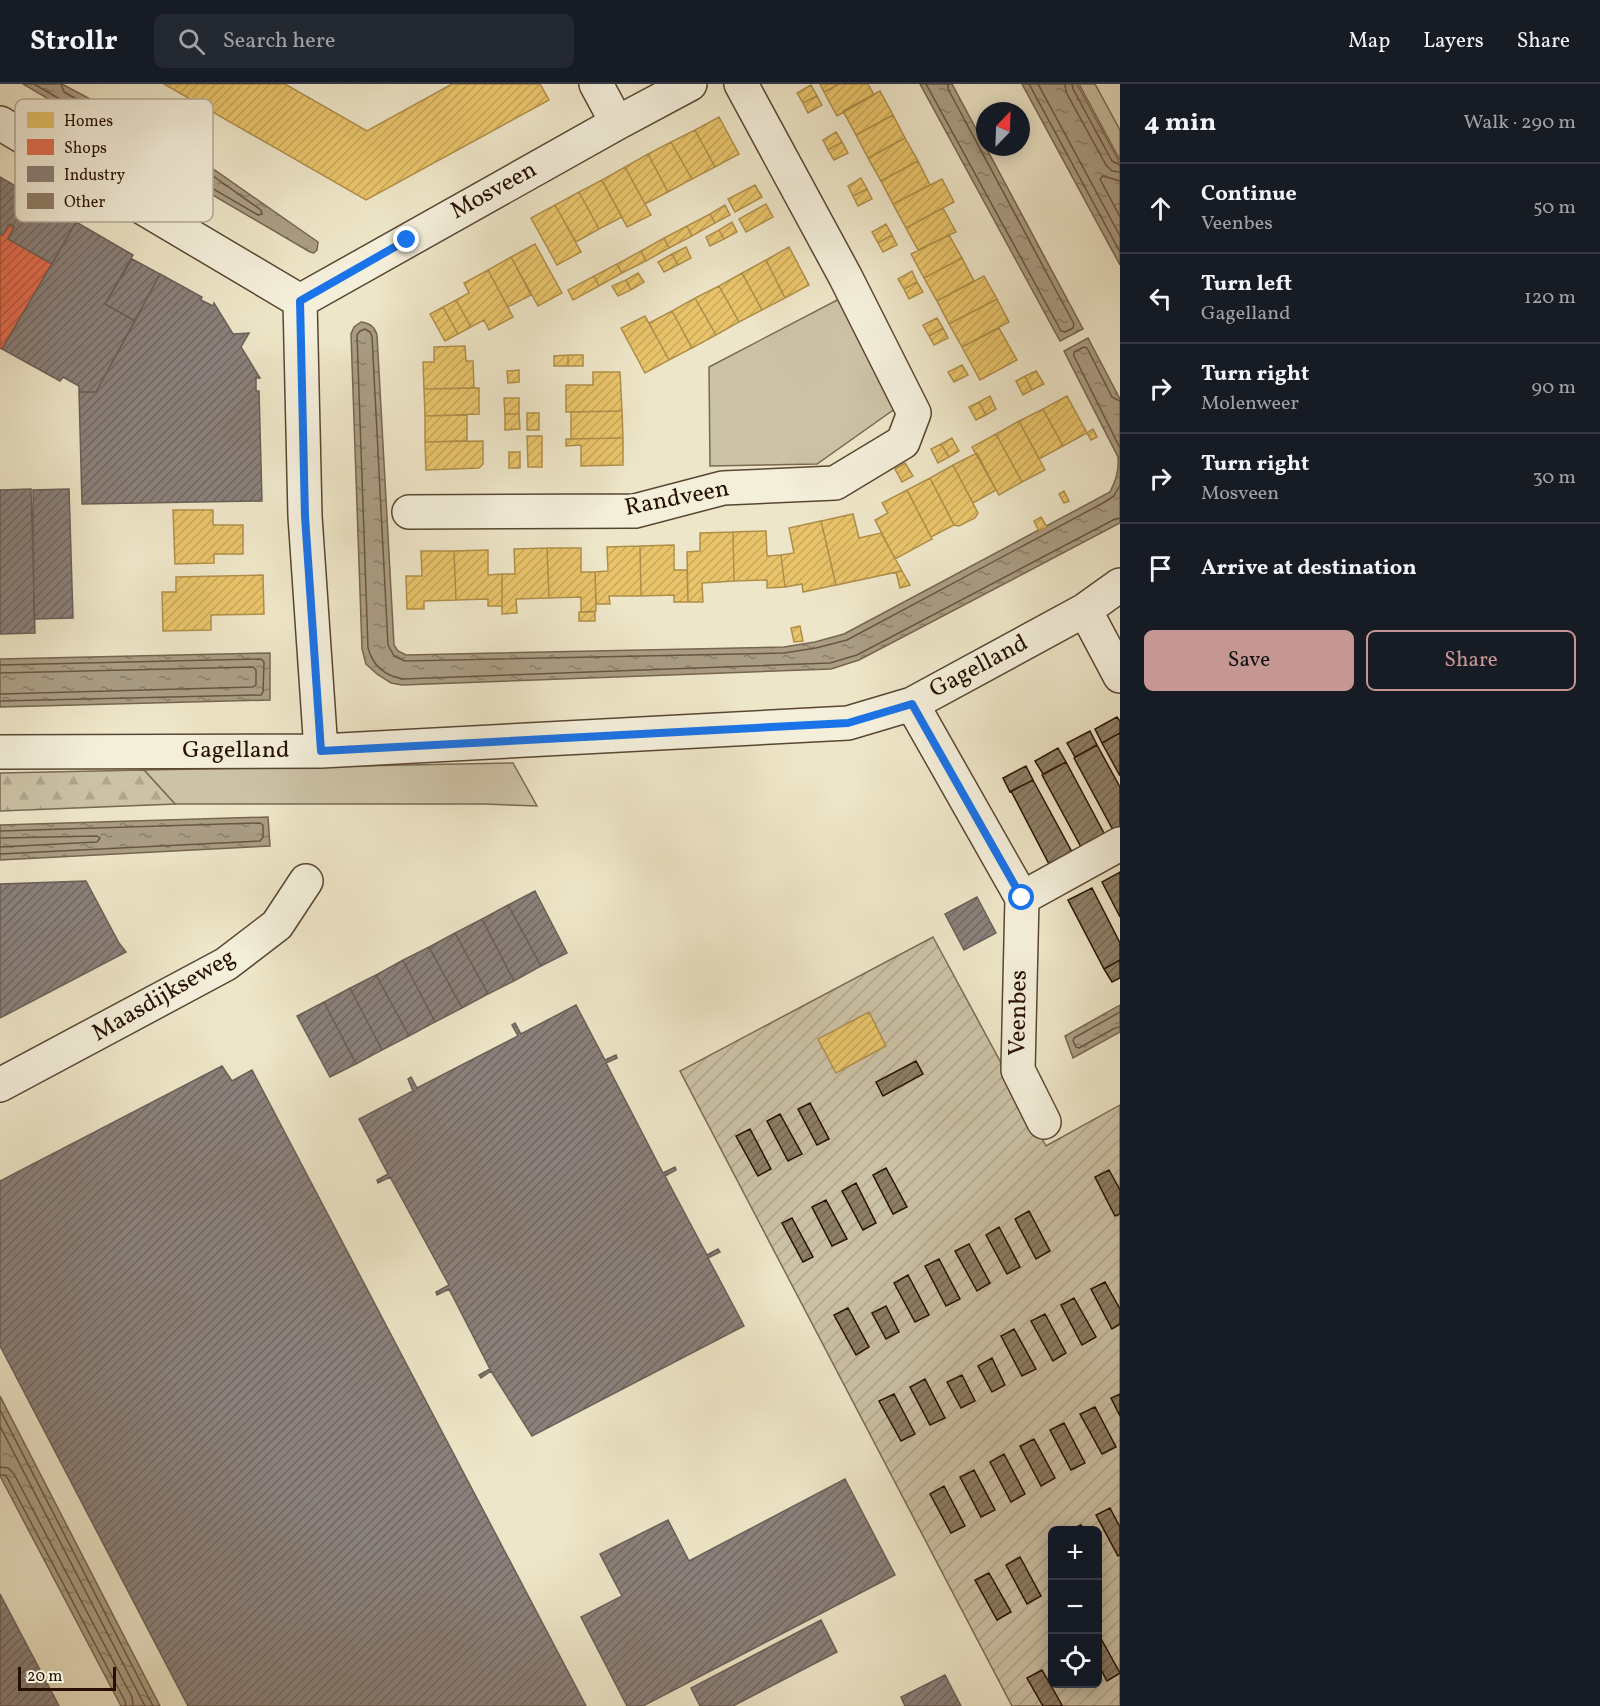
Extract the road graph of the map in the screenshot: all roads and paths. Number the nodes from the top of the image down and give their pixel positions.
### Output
1 (597, 84) edge
2 (690, 84) edge
3 (741, 84) edge
4 (0, 123) edge
5 (617, 123) junction
6 (15, 132) edge
7 (167, 222) edge
8 (300, 301) junction
9 (409, 512) dead end
10 (1120, 585) edge
11 (1085, 610) junction
12 (1120, 675) edge
13 (912, 704) junction
14 (321, 751) junction
15 (0, 753) edge
16 (1120, 844) edge
17 (306, 881) dead end
18 (1022, 898) junction
19 (0, 1085) edge
20 (1044, 1122) dead end

1 - 5 street
2 - 5 street, Mosveen
3 - 9 street, Randveen
4 - 6 street
5 - 8 street, Mosveen
7 - 8 street
8 - 14 street
10 - 11 street, Gagelland
11 - 12 street
11 - 13 street, Gagelland
13 - 14 street, Gagelland
13 - 18 street
14 - 15 street, Gagelland
16 - 18 street
17 - 19 street, Maasdijkseweg
18 - 20 street, Veenbes

